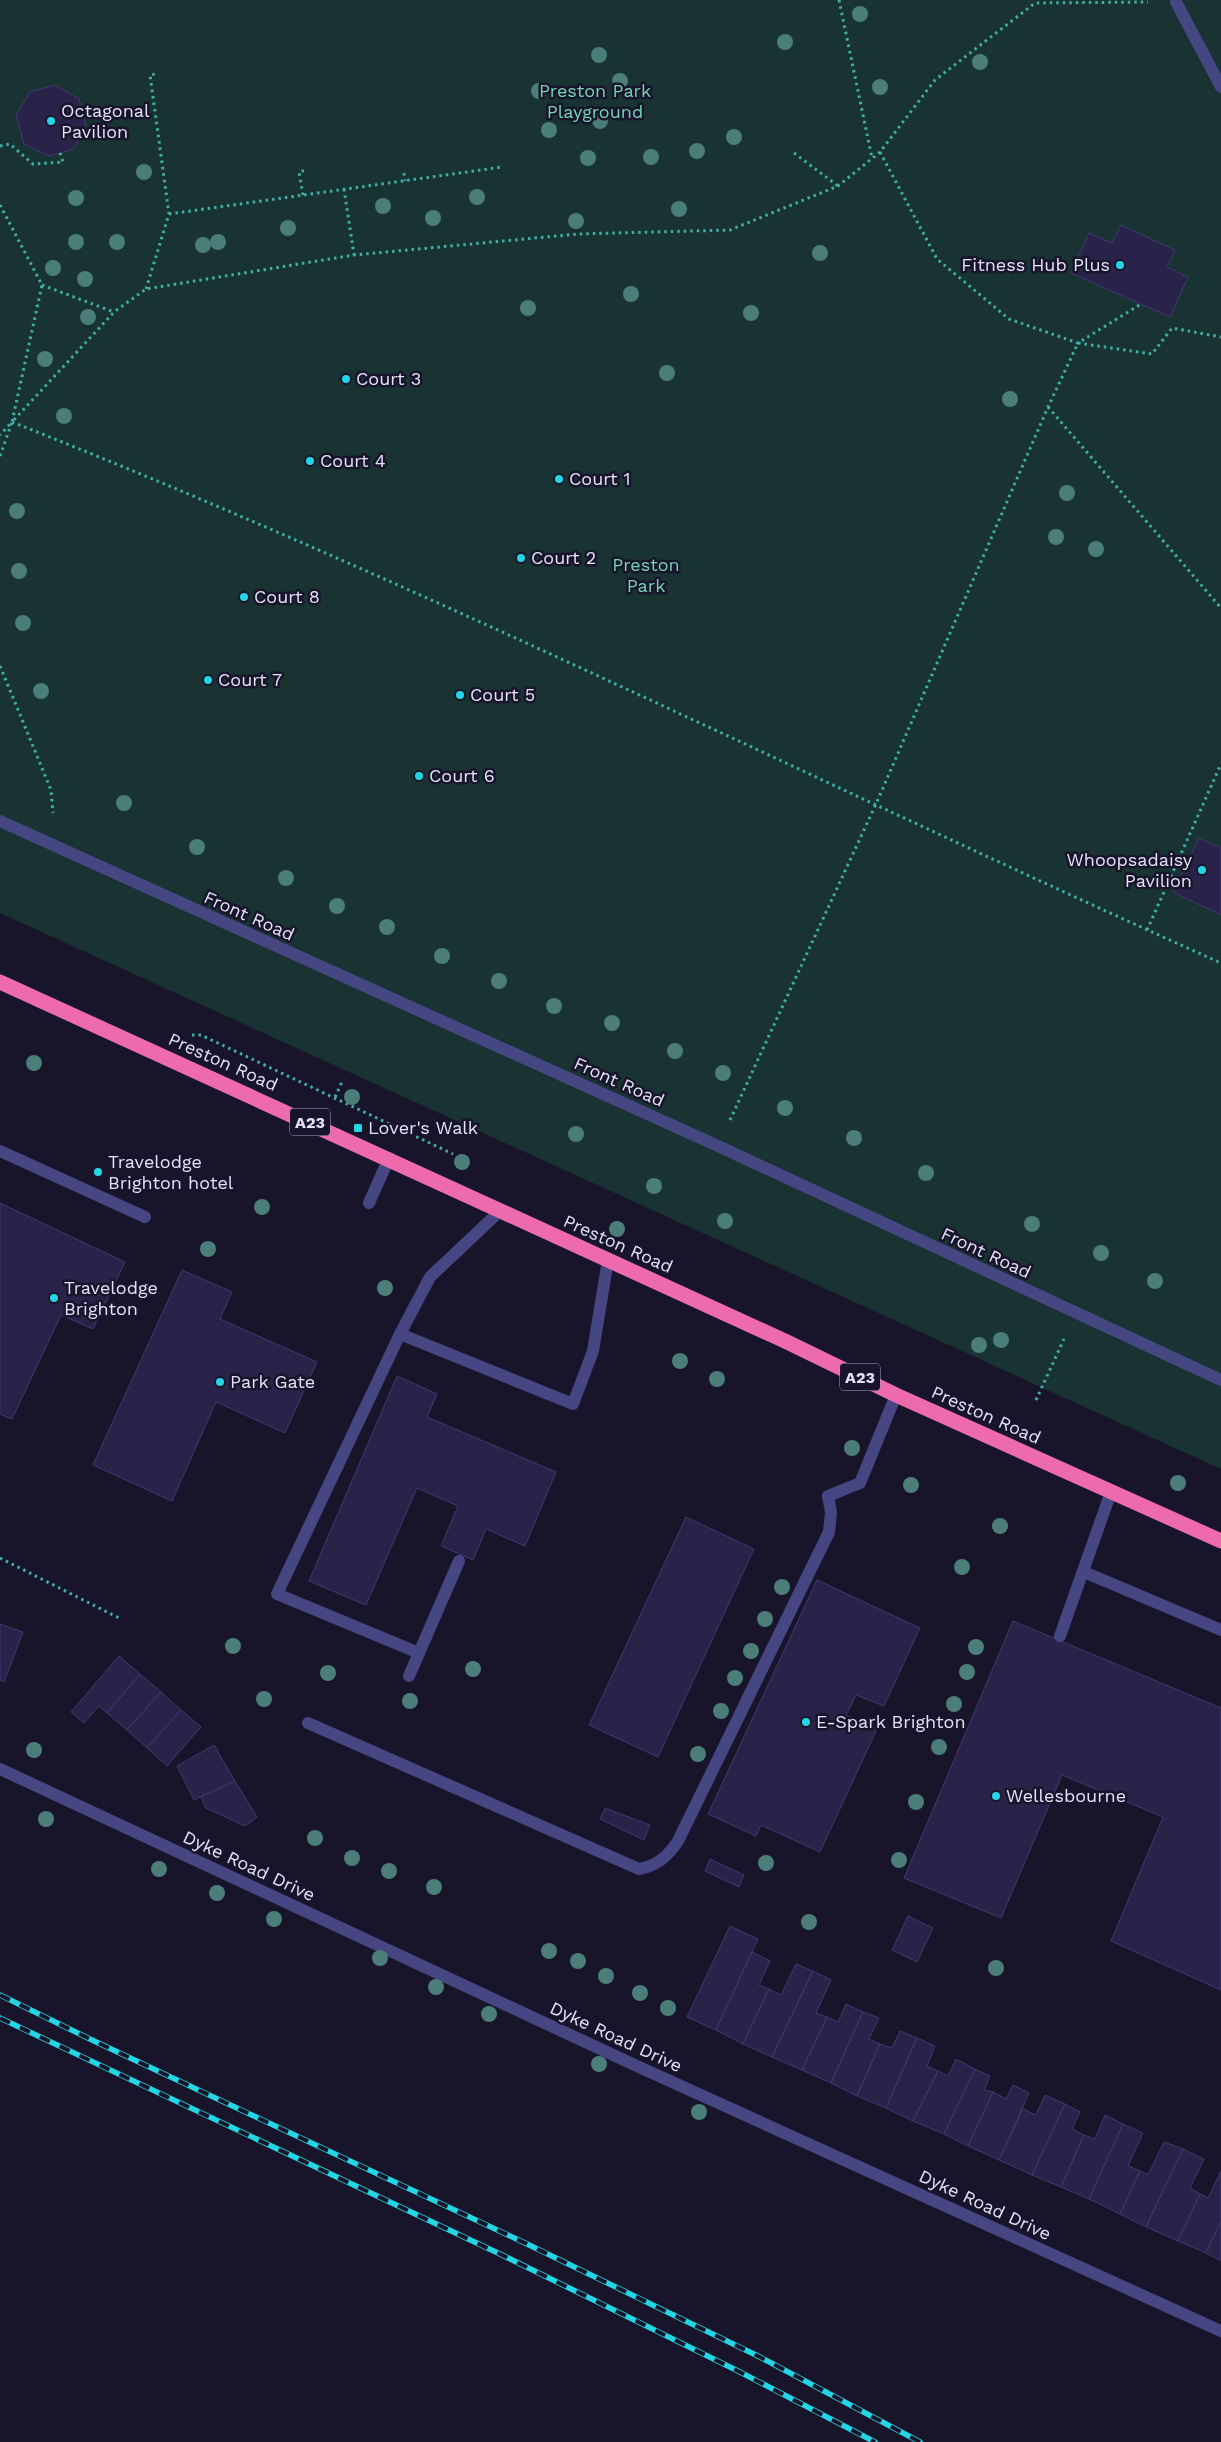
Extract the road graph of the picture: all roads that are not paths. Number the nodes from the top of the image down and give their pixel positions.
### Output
1 (1176, 2) road end
2 (1221, 87) edge
3 (0, 821) edge
4 (0, 982) edge
5 (0, 1151) edge
6 (389, 1158) junction
7 (369, 1203) dead end
8 (500, 1211) junction
9 (145, 1217) dead end
10 (608, 1260) junction
11 (400, 1334) junction
12 (1221, 1380) edge
13 (896, 1396) junction
14 (1111, 1492) junction
15 (1221, 1541) edge
16 (459, 1561) dead end
17 (1084, 1572) junction
18 (1221, 1630) edge
19 (1060, 1636) dead end
20 (419, 1653) junction
21 (410, 1676) dead end
22 (308, 1723) dead end
23 (0, 1769) edge
24 (1221, 2331) edge

1 - 2 street
3 - 12 street, Front Road
4 - 6 highway, Preston Road / A23
5 - 9 street
6 - 7 street
6 - 8 highway, Preston Road / A23
8 - 10 highway, Preston Road / A23
8 - 11 street
10 - 11 street
10 - 13 highway, Preston Road / A23
11 - 20 street
13 - 14 highway, Preston Road / A23
13 - 22 street
14 - 15 highway, Preston Road / A23
14 - 17 street
16 - 20 street
17 - 18 street
17 - 19 street
20 - 21 street
23 - 24 street, Dyke Road Drive

